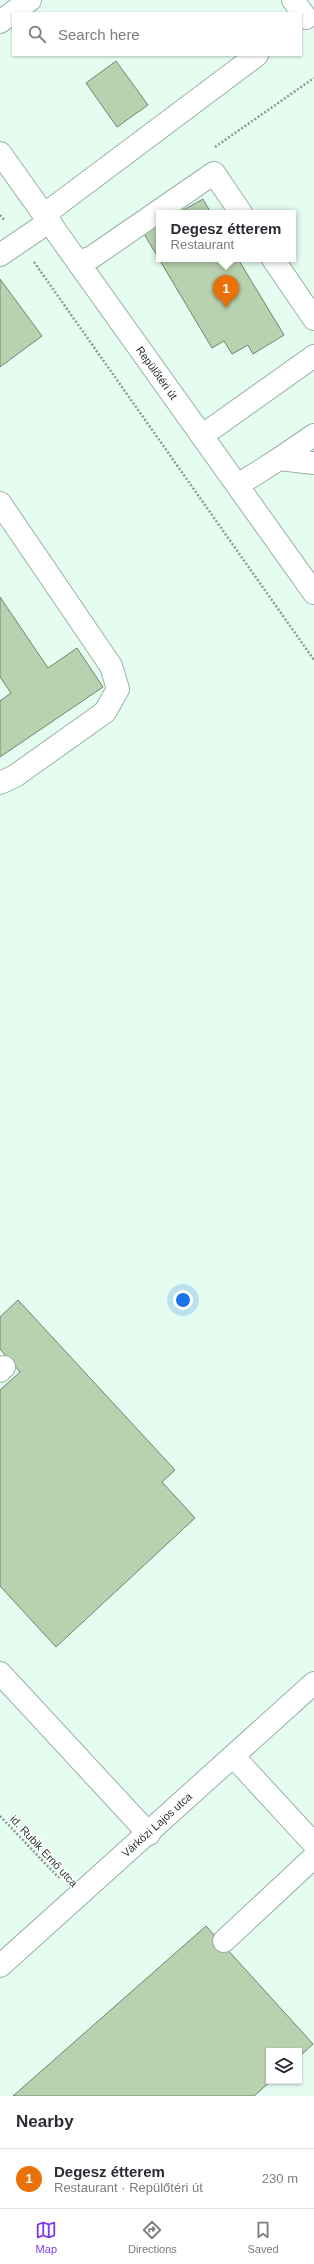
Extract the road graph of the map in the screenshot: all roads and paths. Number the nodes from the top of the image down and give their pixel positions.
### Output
1 (30, 0) edge
2 (293, 0) edge
3 (14, 12) edge
4 (12, 13) edge
5 (307, 17) edge
6 (0, 22) edge
7 (256, 56) edge
8 (0, 153) edge
9 (160, 210) edge
10 (239, 210) edge
11 (156, 212) edge
12 (0, 215) edge
13 (47, 218) junction
14 (19, 240) junction
15 (0, 255) edge
16 (78, 262) junction
17 (275, 262) edge
18 (311, 309) edge
19 (314, 356) edge
20 (203, 435) junction
21 (314, 435) edge
22 (279, 459) junction
23 (314, 463) edge
24 (238, 485) junction
25 (0, 503) edge
26 (314, 593) edge
27 (314, 660) edge
28 (0, 783) edge
29 (0, 1672) edge
30 (314, 1683) edge
31 (234, 1757) junction
32 (0, 1816) edge
33 (149, 1834) junction
34 (314, 1844) edge
35 (314, 1858) edge
36 (77, 1897) junction
37 (224, 1941) dead end
38 (0, 1966) edge

1 - 3 main road
2 - 5 main road
4 - 6 main road
7 - 13 main road
8 - 13 main road, Repülőtéri út
9 - 10 main road
11 - 16 main road
12 - 14 path
13 - 14 main road
13 - 16 main road, Repülőtéri út
14 - 15 main road
14 - 27 path
16 - 20 main road, Repülőtéri út
17 - 18 main road
19 - 20 main road
20 - 24 main road, Repülőtéri út
21 - 22 main road
22 - 23 main road
22 - 24 main road
24 - 26 main road, Repülőtéri út
25 - 28 main road
29 - 33 main road
30 - 31 main road, Várközi Lajos utca
31 - 33 main road, Várközi Lajos utca
31 - 34 main road
32 - 36 path, id. Rubik Ernő utca
33 - 36 main road, Várközi Lajos utca
35 - 37 main road
36 - 38 main road, Várközi Lajos utca

